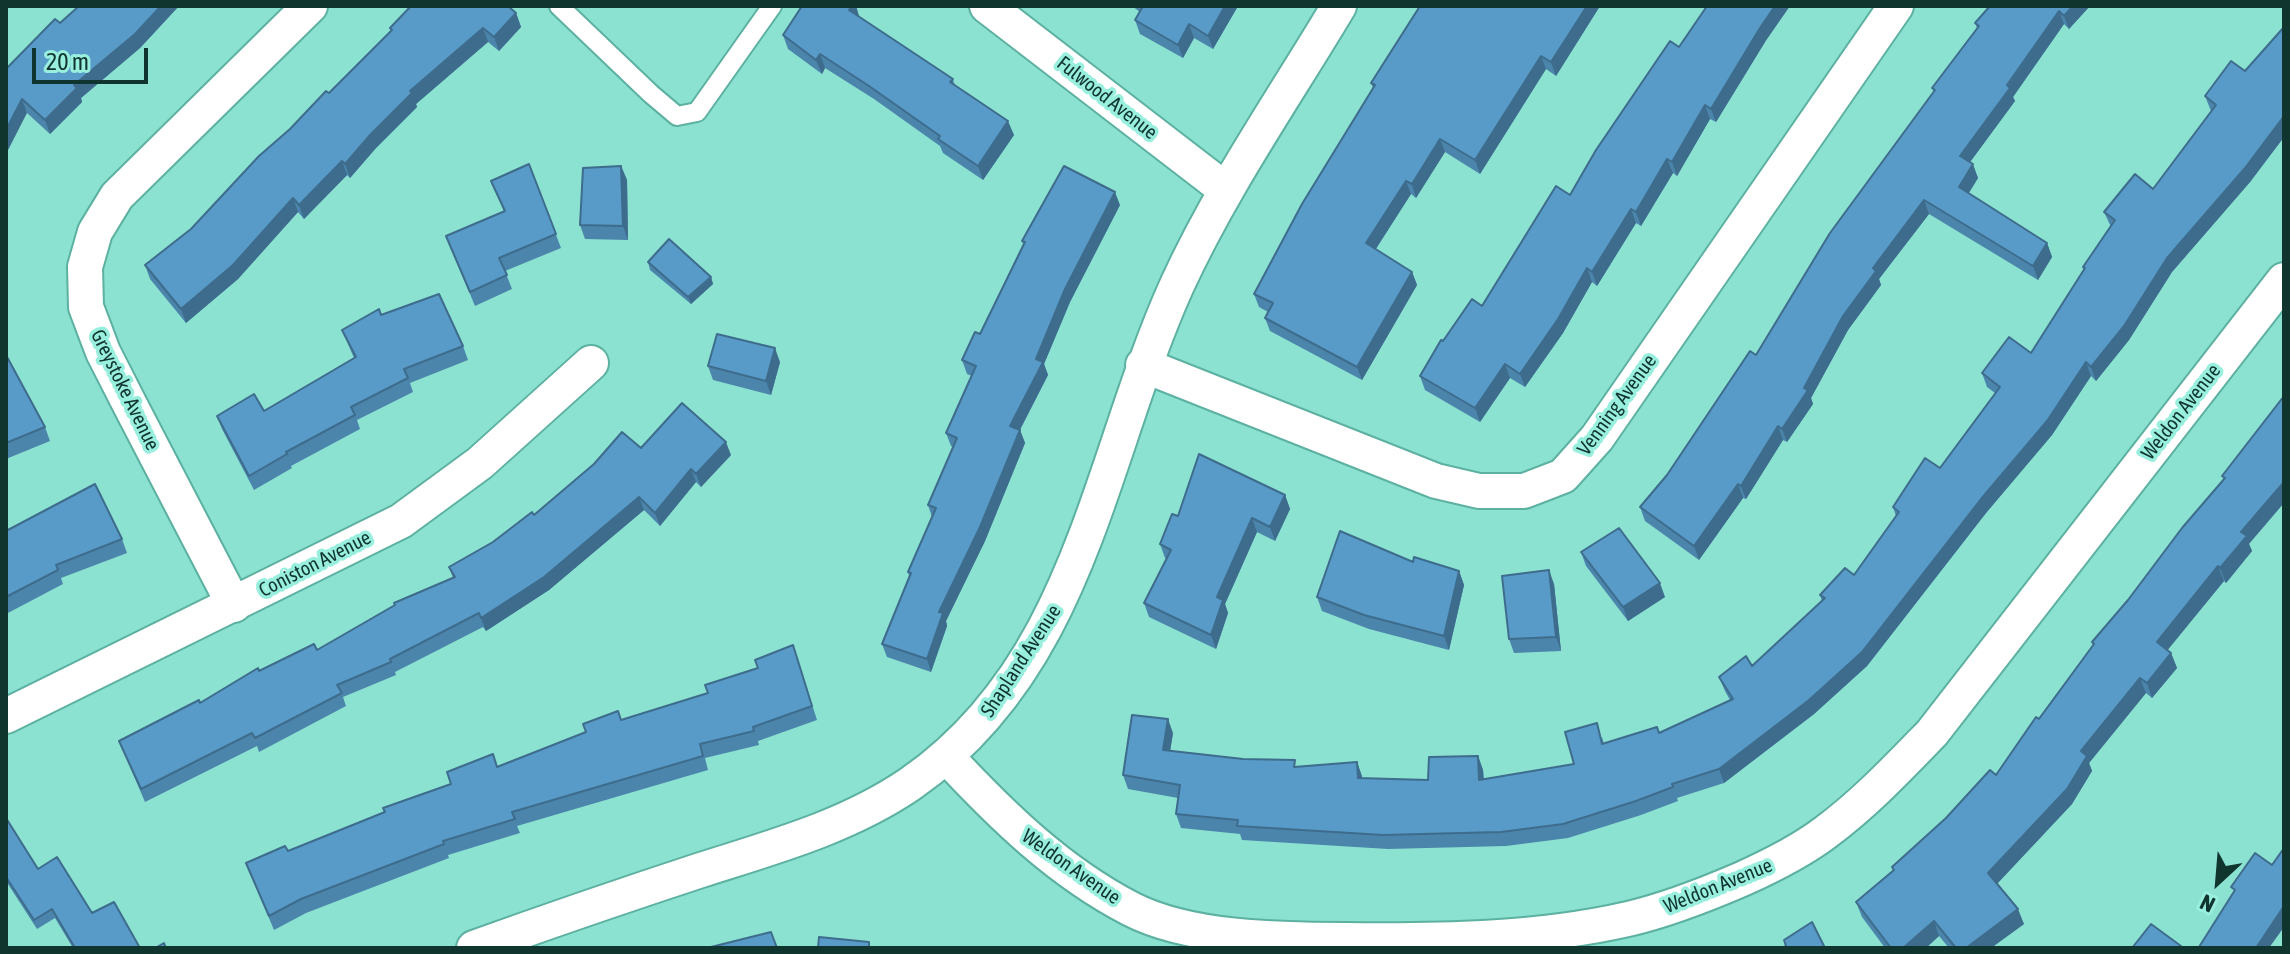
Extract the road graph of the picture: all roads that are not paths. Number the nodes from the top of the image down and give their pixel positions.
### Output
1 (310, 6) edge
2 (559, 6) edge
3 (772, 6) edge
4 (987, 6) edge
5 (1339, 6) edge
6 (1896, 6) edge
7 (1226, 190) junction
8 (2284, 280) edge
9 (591, 363) dead end
10 (1143, 365) junction
11 (234, 605) junction
12 (6, 716) edge
13 (946, 756) junction
14 (1418, 944) edge
15 (474, 948) edge

1 - 11 street, Greystoke Avenue
2 - 3 lane
4 - 7 street, Fulwood Avenue
5 - 7 street, Shapland Avenue
6 - 10 street, Venning Avenue
7 - 10 street, Shapland Avenue
8 - 14 street, Weldon Avenue
9 - 11 street, Coniston Avenue
10 - 13 street, Shapland Avenue
11 - 12 street, Coniston Avenue
13 - 14 street, Weldon Avenue
13 - 15 street, Shapland Avenue

